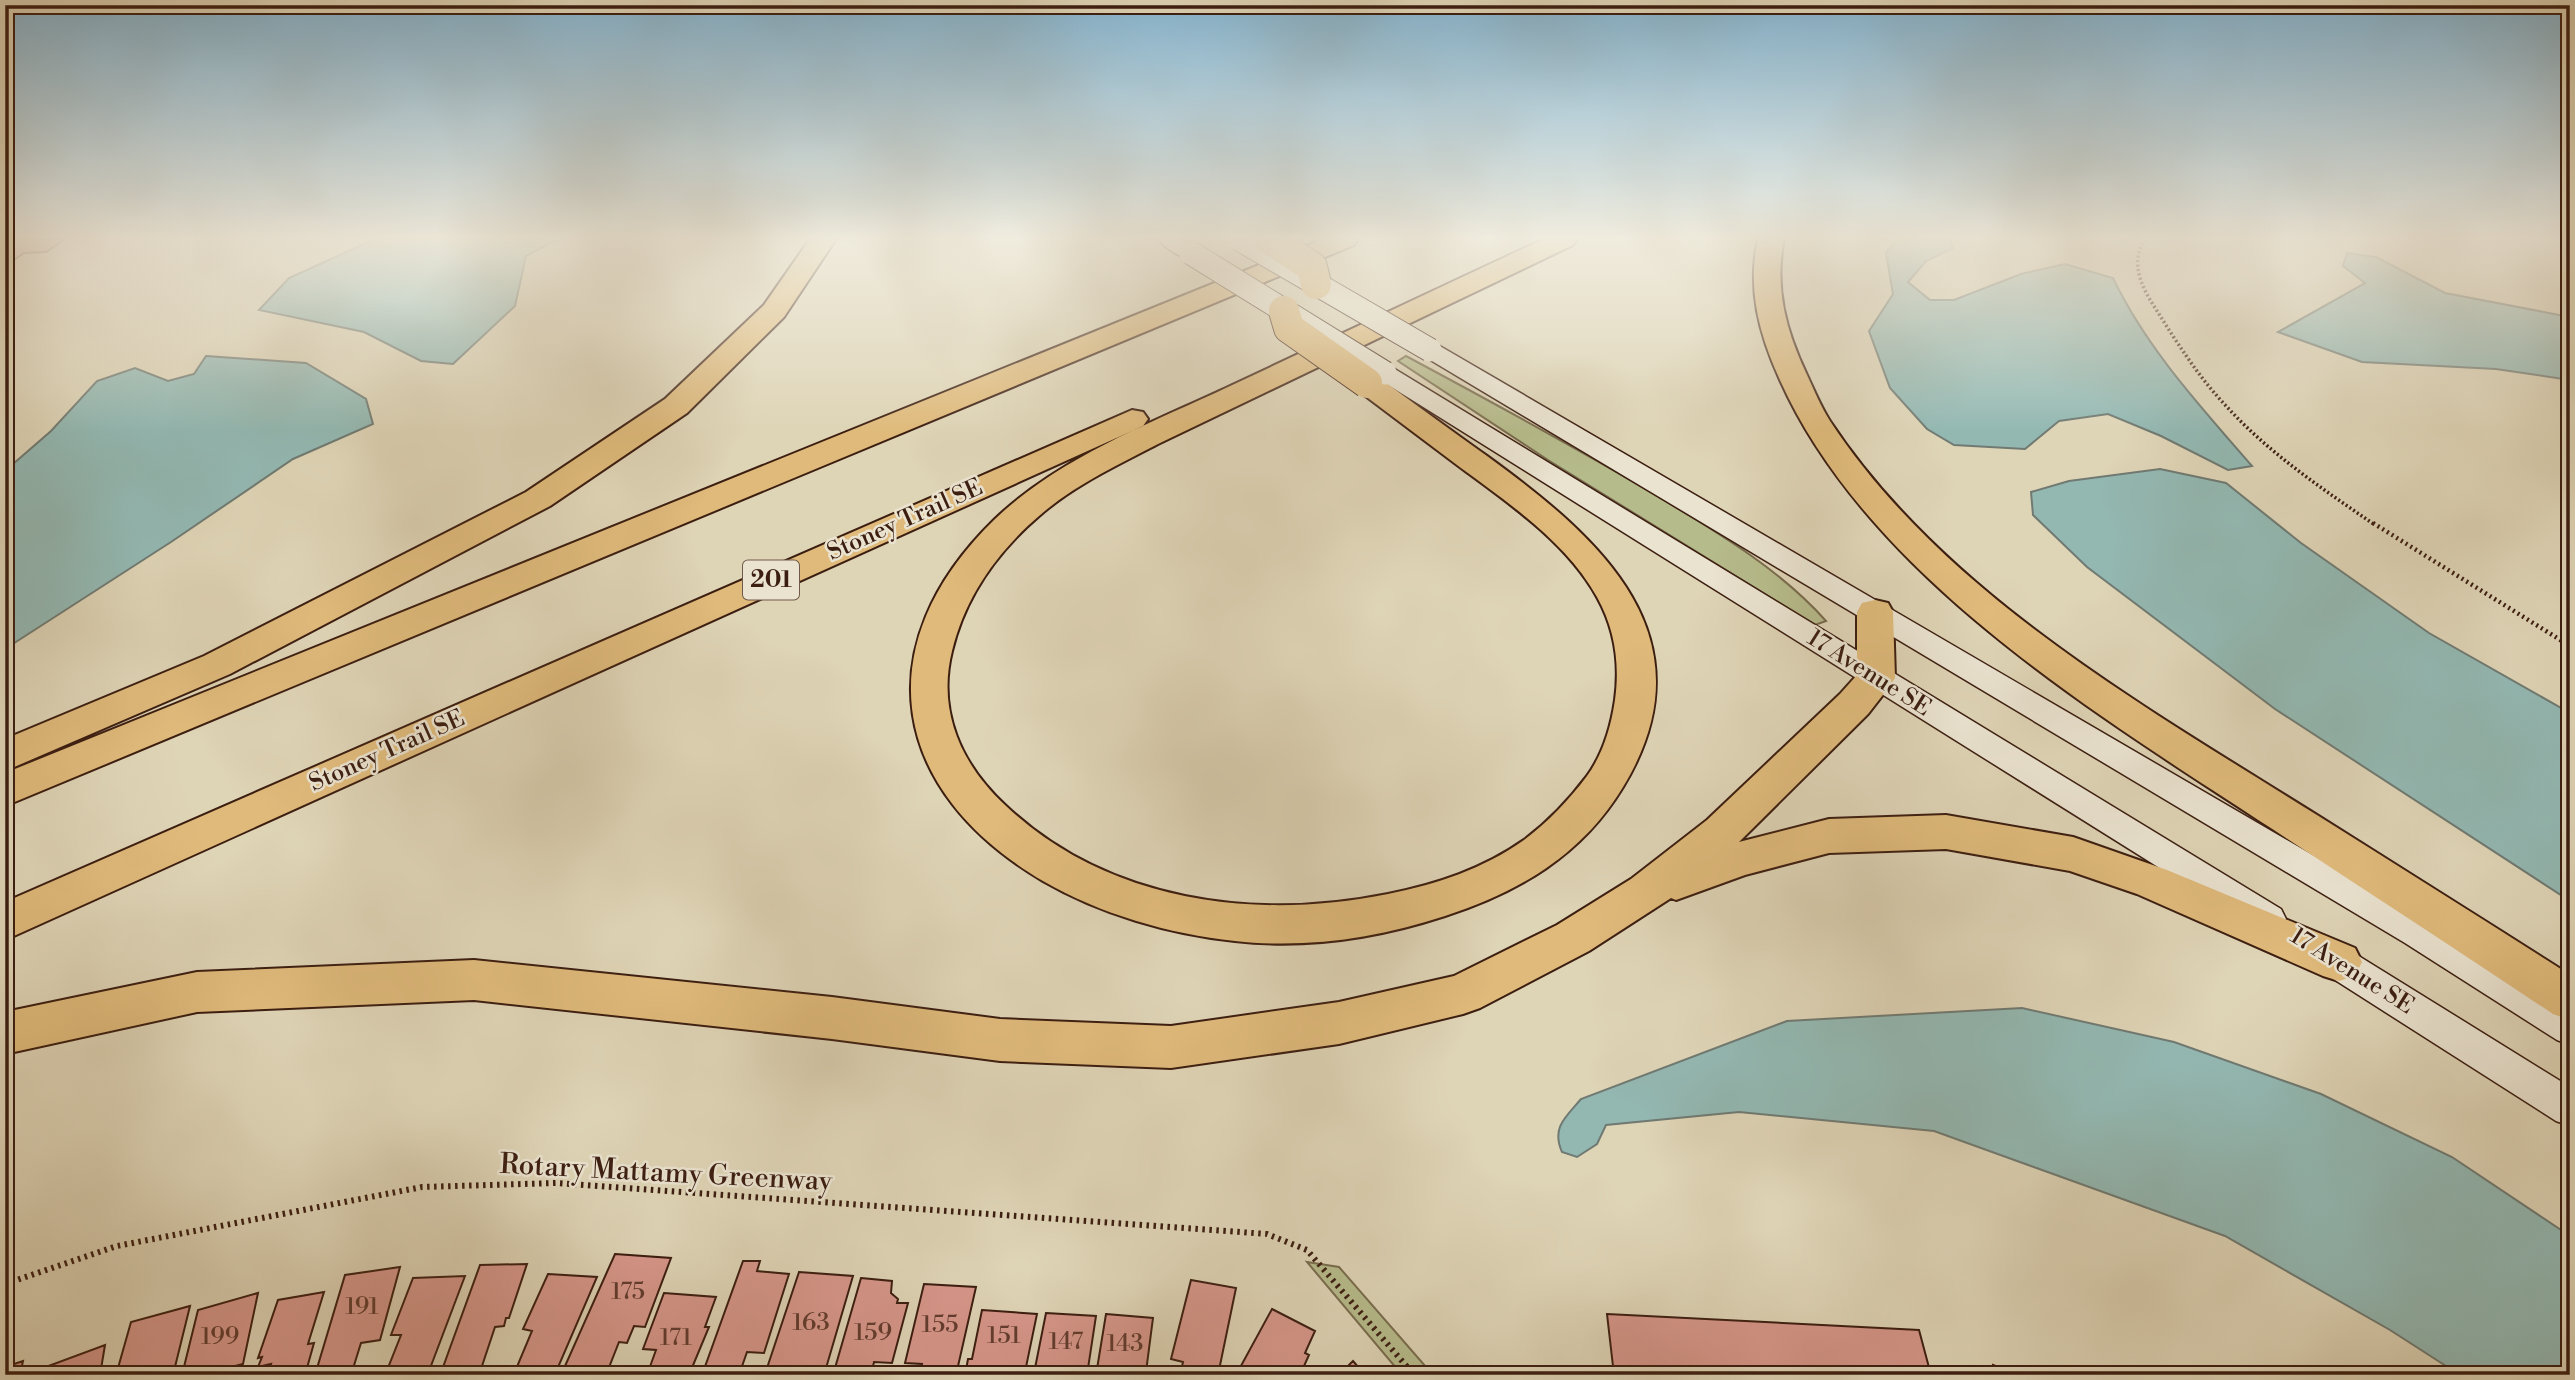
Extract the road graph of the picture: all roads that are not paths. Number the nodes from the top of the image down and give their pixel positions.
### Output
1 (780, 303) edge
2 (1151, 303) edge
3 (1187, 303) edge
4 (1272, 303) edge
5 (1350, 303) edge
6 (1392, 303) edge
7 (1428, 303) edge
8 (1767, 303) edge
9 (1284, 311) joint
10 (1376, 378) junction
11 (714, 497) junction
12 (1875, 612) junction
13 (1876, 678) junction
14 (5, 756) edge
15 (5, 790) edge
16 (1647, 892) junction
17 (5, 922) edge
18 (2339, 962) junction
19 (2570, 1000) edge
20 (2570, 1029) edge
21 (5, 1033) edge
22 (2570, 1108) edge

1 - 14 highway
2 - 11 highway
3 - 11 highway
4 - 9 main road, bridge
5 - 12 main road, bridge
6 - 17 highway, Stoney Trail SE / 201
7 - 10 highway
8 - 19 highway
9 - 10 highway, bridge
10 - 13 main road, 17 Avenue SE
11 - 15 highway
12 - 13 highway
12 - 20 main road
13 - 16 highway
13 - 18 main road, 17 Avenue SE
16 - 18 highway
16 - 21 highway
18 - 22 main road, 17 Avenue SE

